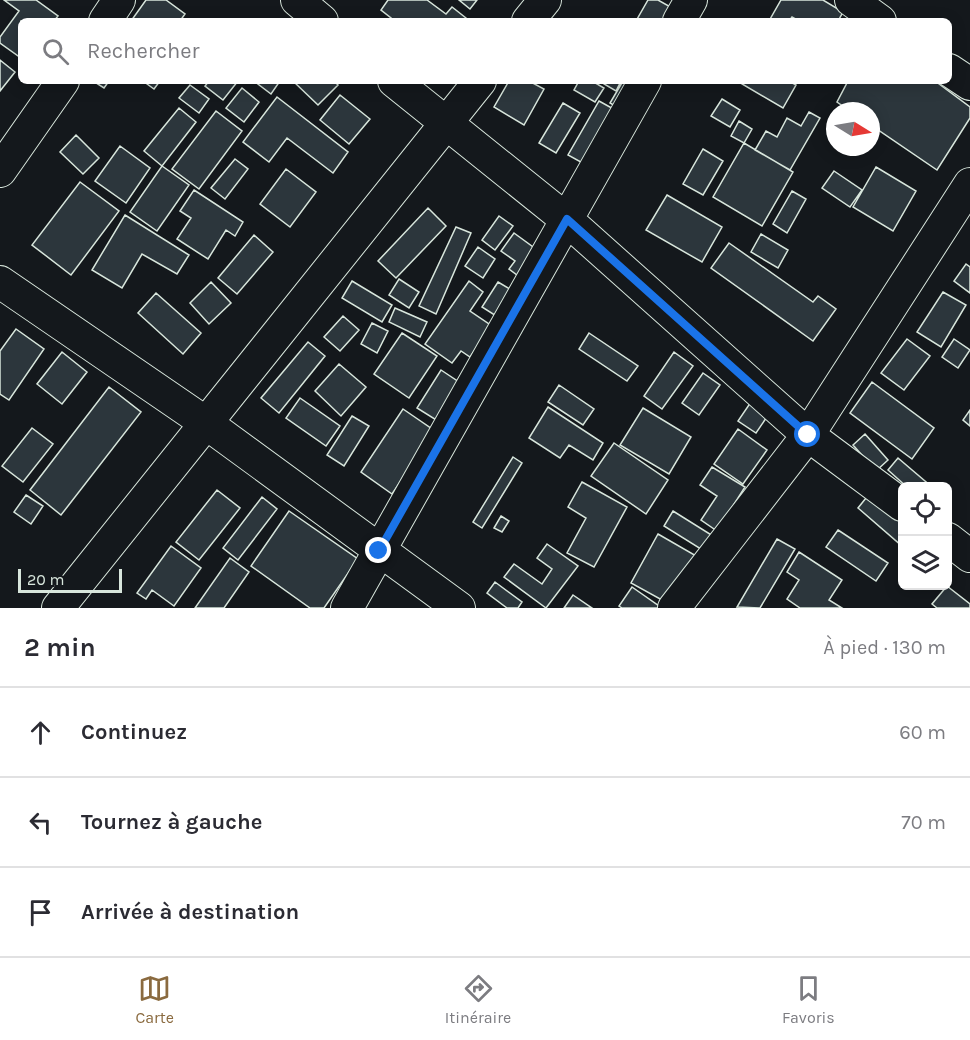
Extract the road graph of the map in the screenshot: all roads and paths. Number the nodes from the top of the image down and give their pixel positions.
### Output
1 (119, 0) edge
2 (297, 0) edge
3 (545, 0) edge
4 (691, 0) edge
5 (851, 0) edge
6 (107, 18) edge
7 (318, 18) edge
8 (530, 18) edge
9 (681, 18) edge
10 (876, 18) edge
11 (952, 72) edge
12 (61, 84) edge
13 (398, 84) edge
14 (478, 84) edge
15 (643, 84) edge
16 (970, 84) edge
17 (446, 124) junction
18 (0, 171) edge
19 (970, 184) edge
20 (567, 219) junction
21 (0, 282) edge
22 (206, 423) junction
23 (808, 435) junction
24 (898, 501) edge
25 (952, 542) edge
26 (379, 551) junction
27 (970, 556) edge
28 (58, 608) edge
29 (346, 608) edge
30 (459, 608) edge
31 (674, 608) edge

1 - 6 street
2 - 7 street
3 - 8 street
4 - 9 street
5 - 10 street
11 - 16 street
12 - 18 street
13 - 17 street
14 - 17 street
15 - 20 street
17 - 20 street
17 - 22 street
19 - 23 street
20 - 23 street
20 - 26 street
21 - 22 street
22 - 26 street
22 - 28 street
23 - 24 street
23 - 31 street
25 - 27 street
26 - 29 street
26 - 30 street

